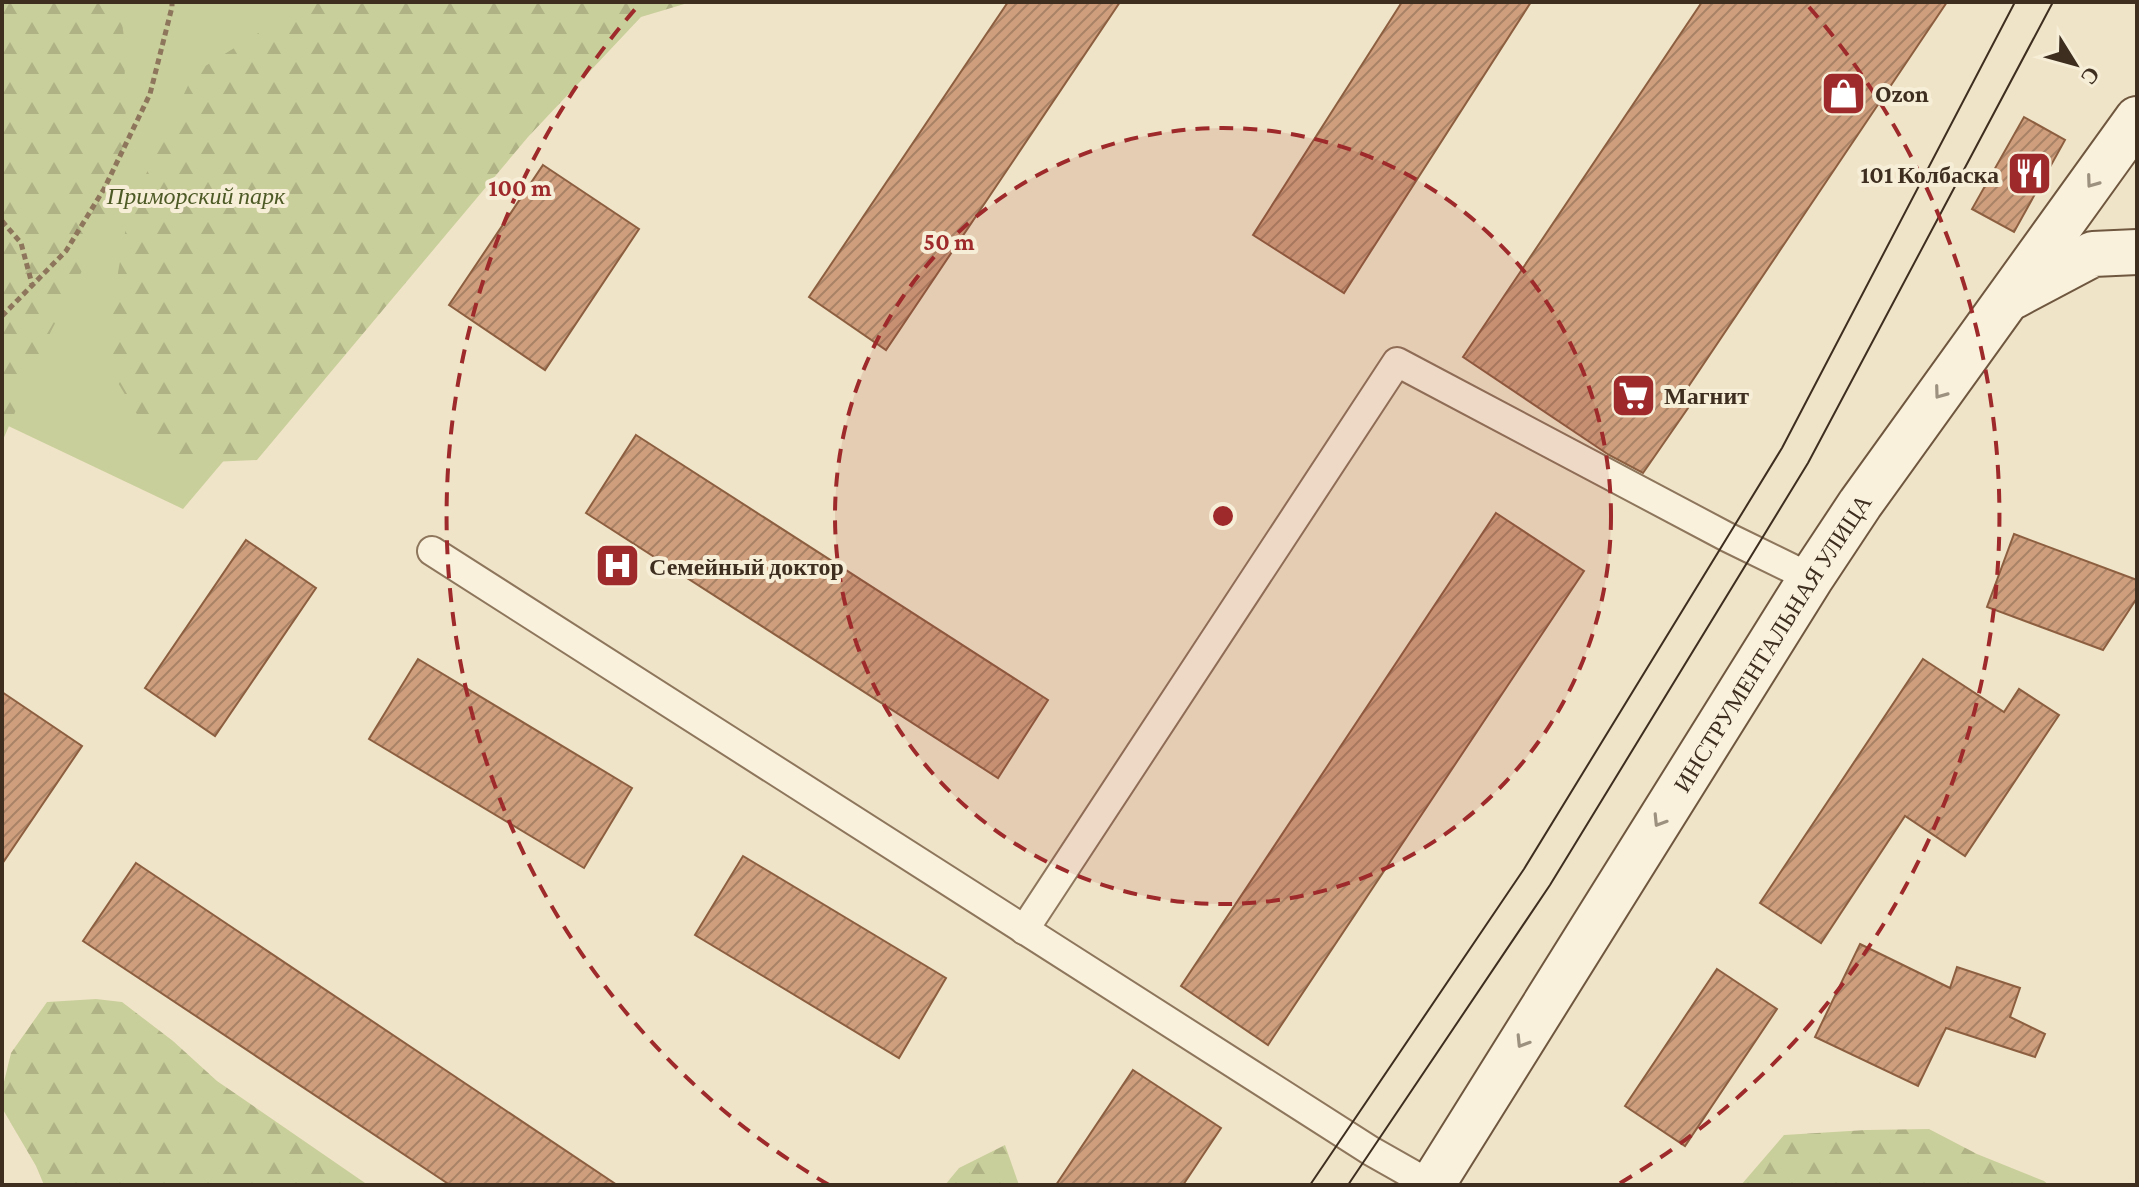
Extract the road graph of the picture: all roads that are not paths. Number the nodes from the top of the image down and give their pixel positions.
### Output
1 (2137, 119) edge
2 (2137, 252) edge
3 (2006, 301) junction
4 (432, 551) dead end
5 (1811, 578) junction
6 (1024, 930) junction
7 (1432, 1185) edge

1 -> 3 main road, ИНСТРУМЕНТАЛЬНАЯ УЛИЦА
2 - 3 main road
3 -> 5 main road, ИНСТРУМЕНТАЛЬНАЯ УЛИЦА
4 - 6 lane
5 - 6 lane
5 -> 7 main road, ИНСТРУМЕНТАЛЬНАЯ УЛИЦА
6 - 7 lane

